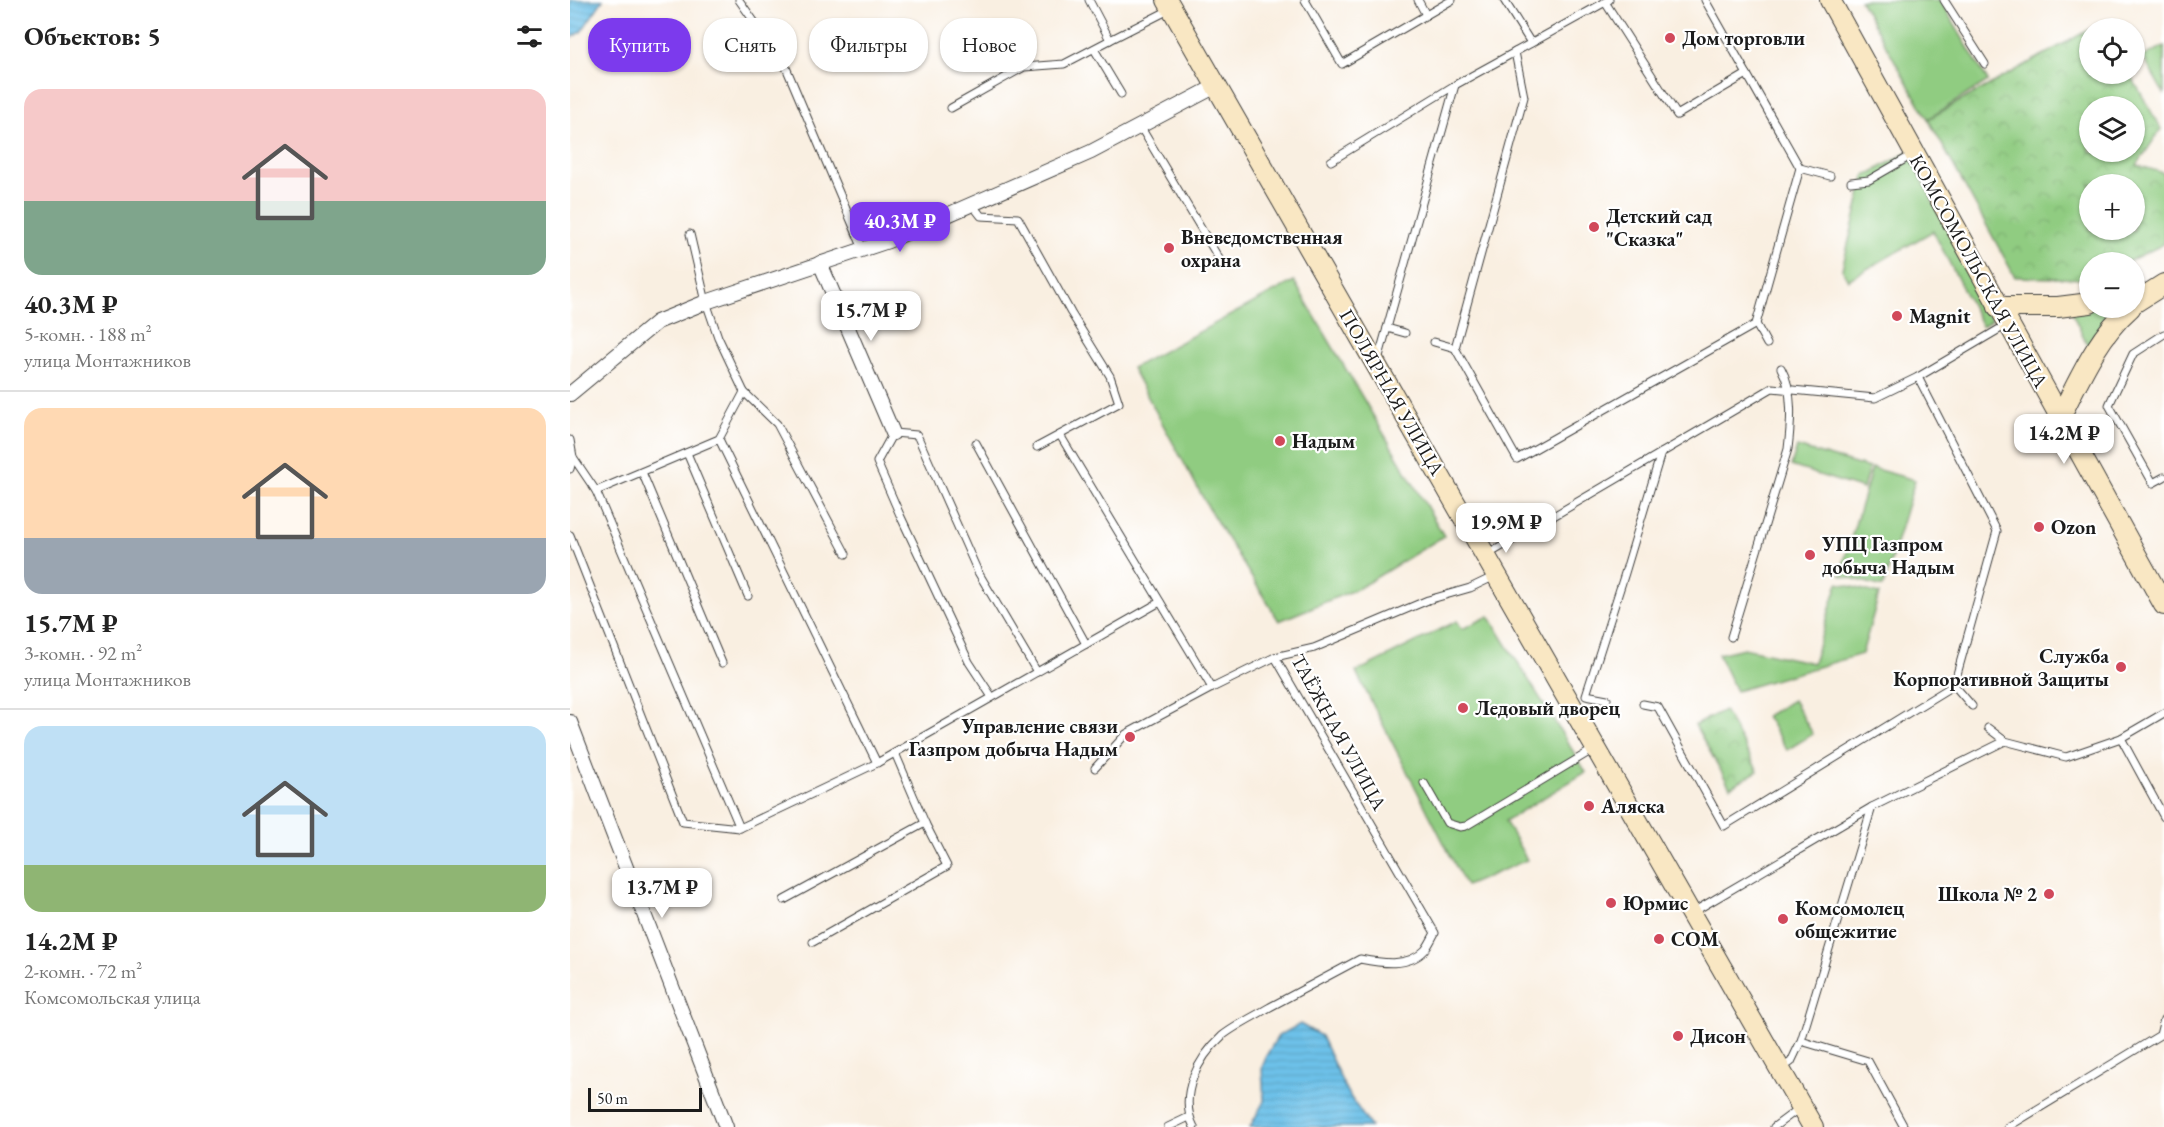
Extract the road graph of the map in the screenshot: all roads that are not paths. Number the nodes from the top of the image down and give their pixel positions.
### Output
1 (739, 0) edge
2 (1089, 0) edge
3 (1305, 0) edge
4 (1418, 0) edge
5 (1452, 0) edge
6 (1504, 0) edge
7 (1705, 0) edge
8 (1830, 0) edge
9 (1944, 0) edge
10 (1607, 1) edge
11 (1170, 4) edge
12 (1426, 15) junction
13 (1110, 40) junction
14 (1531, 43) junction
15 (1094, 49) junction
16 (1515, 52) junction
17 (1985, 64) dead end
18 (1747, 74) junction
19 (1455, 85) junction
20 (1216, 86) junction
21 (1120, 94) dead end
22 (951, 108) dead end
23 (1140, 126) junction
24 (1914, 153) junction
25 (1331, 161) dead end
26 (1800, 168) junction
27 (1830, 176) dead end
28 (1851, 182) dead end
29 (971, 203) junction
30 (690, 234) dead end
31 (863, 249) junction
32 (1221, 262) dead end
33 (820, 263) junction
34 (2164, 284) edge
35 (2145, 296) edge
36 (706, 302) junction
37 (2079, 304) edge
38 (2003, 316) junction
39 (2118, 318) edge
40 (1756, 324) junction
41 (1387, 328) junction
42 (1406, 333) dead end
43 (2164, 334) edge
44 (1434, 342) dead end
45 (1767, 344) dead end
46 (1455, 348) junction
47 (1376, 365) junction
48 (1781, 368) dead end
49 (1918, 377) junction
50 (1788, 390) junction
51 (744, 392) junction
52 (570, 394) edge
53 (2059, 418) junction
54 (893, 433) junction
55 (1060, 435) junction
56 (719, 439) junction
57 (570, 440) edge
58 (976, 443) dead end
59 (1037, 447) dead end
60 (687, 453) junction
61 (1661, 453) junction
62 (573, 457) junction
63 (570, 469) edge
64 (642, 472) junction
65 (2164, 477) edge
66 (596, 491) junction
67 (570, 535) edge
68 (846, 554) dead end
69 (1485, 556) junction
70 (1497, 575) junction
71 (748, 596) dead end
72 (1160, 602) junction
73 (2164, 605) edge
74 (1731, 637) dead end
75 (1086, 644) junction
76 (1275, 657) junction
77 (722, 663) dead end
78 (1037, 672) junction
79 (1954, 685) junction
80 (1212, 688) junction
81 (992, 698) junction
82 (1608, 699) dead end
83 (1578, 700) junction
84 (1643, 704) dead end
85 (1972, 706) dead end
86 (2164, 713) edge
87 (570, 722) edge
88 (1988, 728) dead end
89 (2121, 738) junction
90 (2005, 741) junction
91 (1596, 748) junction
92 (895, 753) junction
93 (877, 762) junction
94 (1095, 768) dead end
95 (1424, 783) dead end
96 (1872, 807) junction
97 (2164, 817) edge
98 (925, 823) junction
99 (740, 828) junction
100 (784, 900) dead end
101 (1691, 913) junction
102 (813, 942) dead end
103 (2164, 1019) edge
104 (2160, 1035) junction
105 (1801, 1041) junction
106 (2164, 1042) edge
107 (1780, 1070) junction
108 (1802, 1107) junction
109 (1189, 1117) junction
110 (726, 1127) edge
111 (1168, 1127) edge
112 (1194, 1127) edge
113 (1774, 1127) edge
114 (1813, 1127) edge
115 (1904, 1127) edge
116 (2008, 1127) edge

1 - 31 lane
2 - 13 lane
3 - 12 lane
4 - 12 lane
5 - 12 lane
6 - 14 lane
7 - 18 lane
8 - 24 street, КОМСОМОЛЬСКАЯ УЛИЦА
9 - 17 lane
10 - 14 lane
10 - 18 lane
11 - 13 lane
11 - 20 street, ПОЛЯРНАЯ УЛИЦА
13 - 15 lane
14 - 16 lane
15 - 21 lane
15 - 22 lane
16 - 19 lane
16 - 46 lane
18 - 26 lane
19 - 25 lane
19 - 41 lane
20 - 23 street
20 - 47 street, ПОЛЯРНАЯ УЛИЦА
23 - 29 street
23 - 32 lane
24 - 28 lane
24 - 38 street, КОМСОМОЛЬСКАЯ УЛИЦА
26 - 27 lane
26 - 40 lane
29 - 31 street
29 - 55 lane
30 - 36 lane
31 - 33 street
33 - 36 street
33 - 54 street
34 - 35 street
36 - 51 lane
36 - 52 street
37 - 38 street
38 - 49 lane
38 - 53 street, КОМСОМОЛЬСКАЯ УЛИЦА
39 - 53 street
40 - 45 lane
40 - 46 lane
41 - 42 lane
41 - 47 lane
43 - 65 lane
44 - 46 lane
47 - 69 street, ПОЛЯРНАЯ УЛИЦА
48 - 50 lane
49 - 50 lane
49 - 79 lane
50 - 61 lane
50 - 74 lane
51 - 56 lane
51 - 68 lane
53 - 73 street, КОМСОМОЛЬСКАЯ УЛИЦА
54 - 78 lane
54 - 81 lane
55 - 59 lane
55 - 72 lane
56 - 60 lane
56 - 93 lane
57 - 62 lane
58 - 75 lane
60 - 64 lane
60 - 71 lane
61 - 69 lane
61 - 83 lane
62 - 63 lane
62 - 66 lane
64 - 66 lane
64 - 77 lane
66 - 99 lane
67 - 99 lane
69 - 70 street, ПОЛЯРНАЯ УЛИЦА
70 - 76 lane, ТАЁЖНАЯ УЛИЦА
70 - 83 street, ПОЛЯРНАЯ УЛИЦА
72 - 75 lane
72 - 80 lane
75 - 78 lane
76 - 80 lane
76 - 109 lane, ТАЁЖНАЯ УЛИЦА
78 - 81 lane
79 - 84 lane
79 - 85 lane
80 - 94 lane
81 - 92 lane
82 - 83 lane
83 - 91 street, ПОЛЯРНАЯ УЛИЦА
86 - 89 lane
87 - 110 street
88 - 90 lane
89 - 90 lane
89 - 97 lane
90 - 96 lane
91 - 95 lane
91 - 101 street, ПОЛЯРНАЯ УЛИЦА
92 - 93 lane
92 - 98 lane
93 - 99 lane
96 - 101 lane
96 - 105 lane
98 - 100 lane
98 - 102 lane
101 - 107 street, ПОЛЯРНАЯ УЛИЦА
103 - 104 lane
104 - 106 lane
104 - 116 lane
105 - 107 lane
105 - 115 lane
107 - 108 street, ПОЛЯРНАЯ УЛИЦА
108 - 113 lane
108 - 114 street, ПОЛЯРНАЯ УЛИЦА
109 - 111 lane
109 - 112 lane

